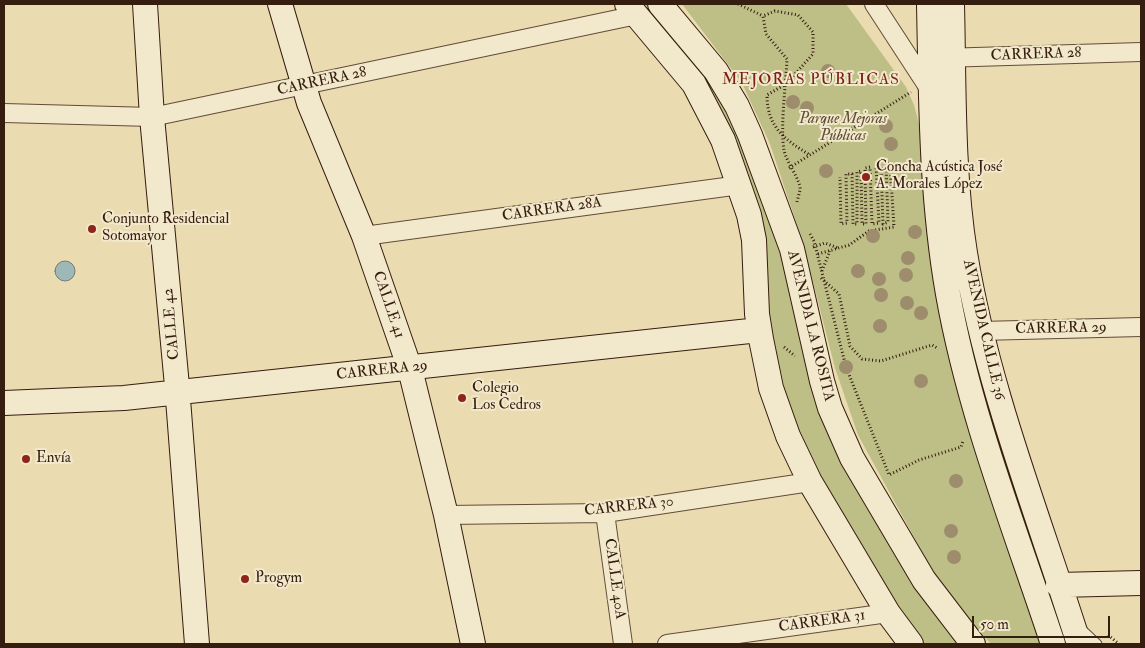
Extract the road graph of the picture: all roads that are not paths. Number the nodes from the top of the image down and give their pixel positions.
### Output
1 (145, 4) edge
2 (280, 4) edge
3 (660, 4) edge
4 (874, 4) edge
5 (929, 4) edge
6 (952, 4) edge
7 (632, 9) edge
8 (1141, 52) edge
9 (942, 58) junction
10 (304, 86) junction
11 (922, 90) junction
12 (4, 113) edge
13 (152, 117) junction
14 (740, 185) junction
15 (364, 236) junction
16 (1141, 328) edge
17 (759, 330) junction
18 (980, 331) junction
19 (410, 369) junction
20 (178, 391) junction
21 (4, 402) edge
22 (810, 482) junction
23 (605, 513) junction
24 (446, 514) junction
25 (1141, 583) edge
26 (1058, 585) junction
27 (888, 613) junction
28 (1070, 619) junction
29 (197, 644) edge
30 (473, 644) edge
31 (623, 644) edge
32 (667, 644) edge
33 (911, 644) edge
34 (973, 644) edge
35 (1053, 644) edge
36 (1078, 644) edge
37 (1097, 644) edge

1 - 13 main road, CALLE 42
2 - 10 main road, CALLE 41
3 - 34 main road, AVENIDA LA ROSITA
4 - 11 street
5 - 9 main road, AVENIDA CALLE 36
6 - 9 main road, AVENIDA CALLE 36
7 - 10 street, CARRERA 28
7 - 14 main road
8 - 9 street, CARRERA 28
9 - 11 main road, AVENIDA CALLE 36
9 - 18 main road, AVENIDA CALLE 36
10 - 13 street, CARRERA 28
10 - 15 main road, CALLE 41
11 - 35 main road, AVENIDA CALLE 36
12 - 13 street, CARRERA 28
13 - 20 main road, CALLE 42
14 - 15 street, CARRERA 28A
14 - 17 main road
15 - 19 main road, CALLE 41
16 - 18 street, CARRERA 29
17 - 19 main road, CARRERA 29
17 - 22 main road
18 - 26 main road, AVENIDA CALLE 36
19 - 20 main road, CARRERA 29
19 - 24 main road, CALLE 41
20 - 21 main road, CARRERA 29
20 - 29 main road, CALLE 42
22 - 23 street, CARRERA 30
22 - 27 main road
23 - 24 street, CARRERA 30
23 - 31 street, CALLE 40A
24 - 30 main road, CALLE 41
25 - 26 main road
26 - 28 main road, AVENIDA CALLE 36
27 - 32 street, CARRERA 31
27 - 33 main road
28 - 36 main road, AVENIDA CALLE 36
28 - 37 lane

